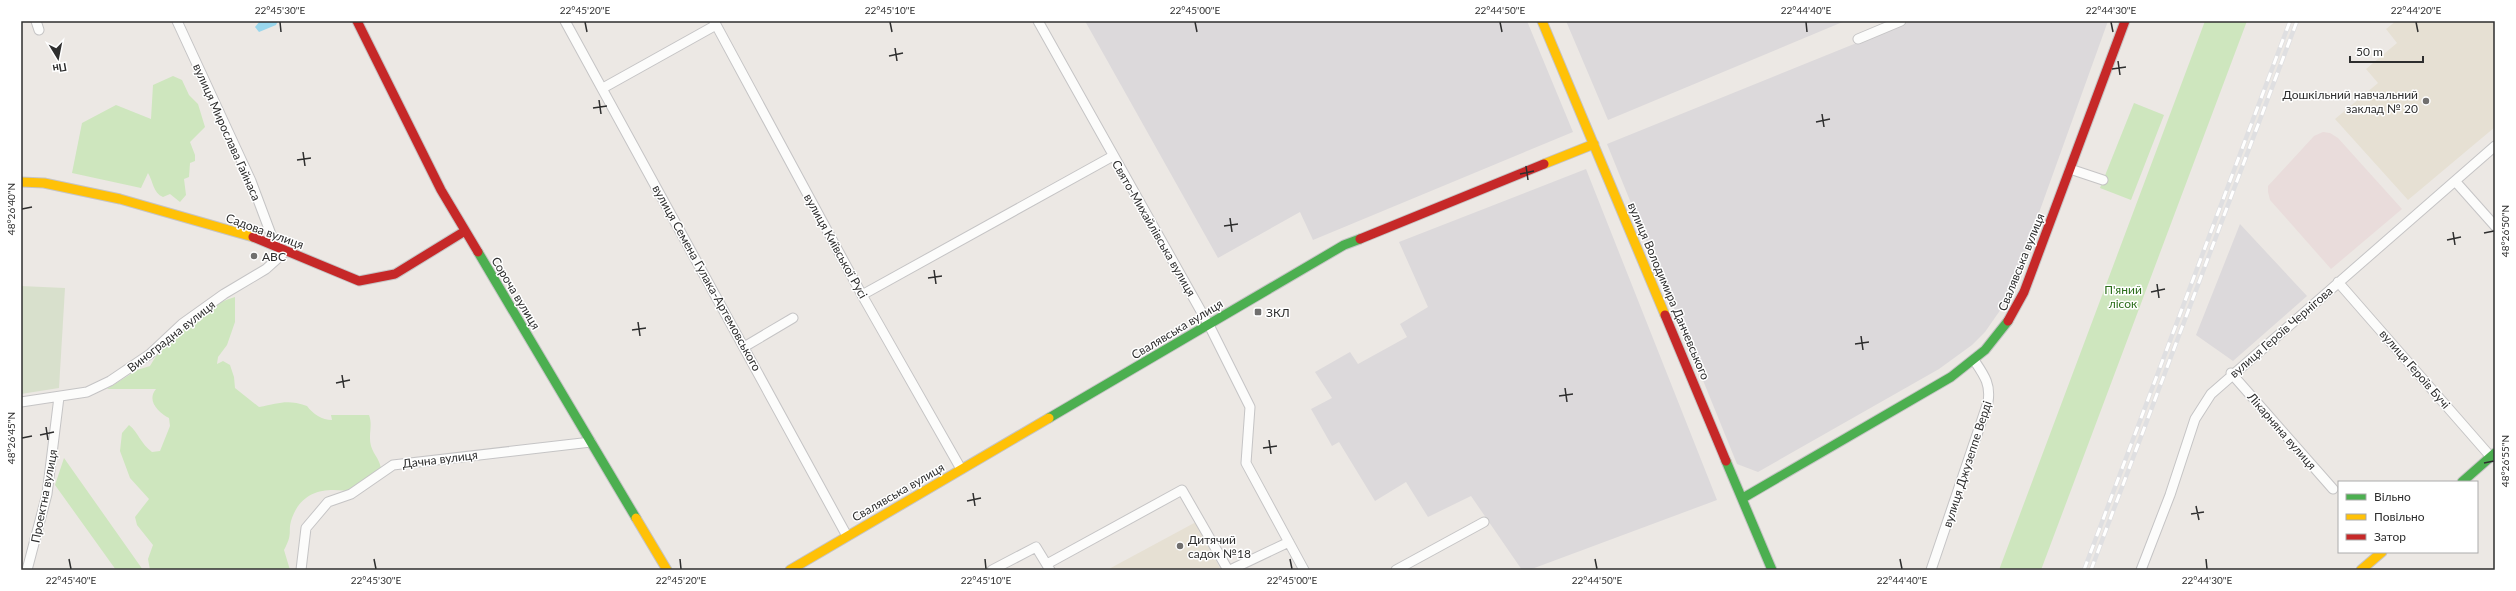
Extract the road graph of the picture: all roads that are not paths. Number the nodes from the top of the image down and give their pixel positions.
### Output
1 (36, 21) edge
2 (177, 21) edge
3 (358, 21) edge
4 (565, 21) edge
5 (1038, 21) edge
6 (1542, 21) edge
7 (1901, 21) edge
8 (2126, 21) edge
9 (715, 23) edge
10 (39, 30) dead end
11 (1858, 39) dead end
12 (603, 88) junction
13 (1594, 144) junction
14 (2495, 146) edge
15 (1113, 156) junction
16 (2070, 169) junction
17 (2103, 180) dead end
18 (2455, 181) junction
19 (21, 182) edge
20 (2495, 226) edge
21 (465, 231) junction
22 (275, 245) junction
23 (286, 251) junction
24 (2338, 282) junction
25 (862, 295) junction
26 (793, 318) dead end
27 (1208, 324) junction
28 (744, 347) junction
29 (1974, 360) junction
30 (2232, 373) junction
31 (59, 398) junction
32 (21, 402) edge
33 (591, 442) junction
34 (2493, 455) edge
35 (961, 469) junction
36 (2463, 481) edge
37 (2333, 489) dead end
38 (1743, 498) junction
39 (1484, 522) dead end
40 (847, 536) junction
41 (1289, 542) junction
42 (2381, 553) edge
43 (1049, 567) edge
44 (28, 570) edge
45 (301, 570) edge
46 (667, 570) edge
47 (790, 570) edge
48 (992, 570) edge
49 (1229, 570) edge
50 (1304, 570) edge
51 (1396, 570) edge
52 (1772, 570) edge
53 (1931, 570) edge
54 (2141, 570) edge
55 (2361, 570) edge

1 - 10 street
2 - 22 street, вулиця Мирослава Гайнаса
3 - 21 street, Сороча вулиця
4 - 12 street, вулиця Семена Гулака-Артемовського
5 - 15 street, Свято-Михайлівська вулиця
6 - 13 street, вулиця Володимира Данчевського
7 - 11 street
8 - 16 street, Свалявська вулиця
9 - 12 street
9 - 25 street, вулиця Київської Русі
12 - 28 street, вулиця Семена Гулака-Артемовського
13 - 27 street, Свалявська вулиця
13 - 38 street, вулиця Володимира Данчевського
14 - 18 street, вулиця Героїв Чернігова
15 - 25 street
15 - 27 street, Свято-Михайлівська вулиця
16 - 17 street
16 - 29 street, Свалявська вулиця
18 - 20 street
18 - 24 street, вулиця Героїв Чернігова
19 - 22 street, Садова вулиця
21 - 23 street, Садова вулиця
21 - 33 street, Сороча вулиця
22 - 23 street, Садова вулиця
23 - 31 street, Виноградна вулиця
24 - 30 street, вулиця Героїв Чернігова
24 - 34 street, вулиця Героїв Бучі
25 - 35 street, вулиця Київської Русі
26 - 28 street
27 - 35 street, Свалявська вулиця
27 - 41 street, Свято-Михайлівська вулиця
28 - 40 street, вулиця Семена Гулака-Артемовського
29 - 38 street, Свалявська вулиця
29 - 53 street, вулиця Джузеппе Верді
30 - 37 street, Лікарняна вулиця
30 - 54 street, вулиця Героїв Чернігова
31 - 32 street, Виноградна вулиця
31 - 44 street, Проектна вулиця
33 - 45 street, Дачна вулиця
33 - 46 street, Сороча вулиця
34 - 36 street
35 - 40 street, Свалявська вулиця
38 - 52 street, вулиця Володимира Данчевського
39 - 51 street
40 - 47 street, Свалявська вулиця
41 - 49 street
41 - 50 street, Свято-Михайлівська вулиця
42 - 55 street
43 - 48 street
43 - 49 street

